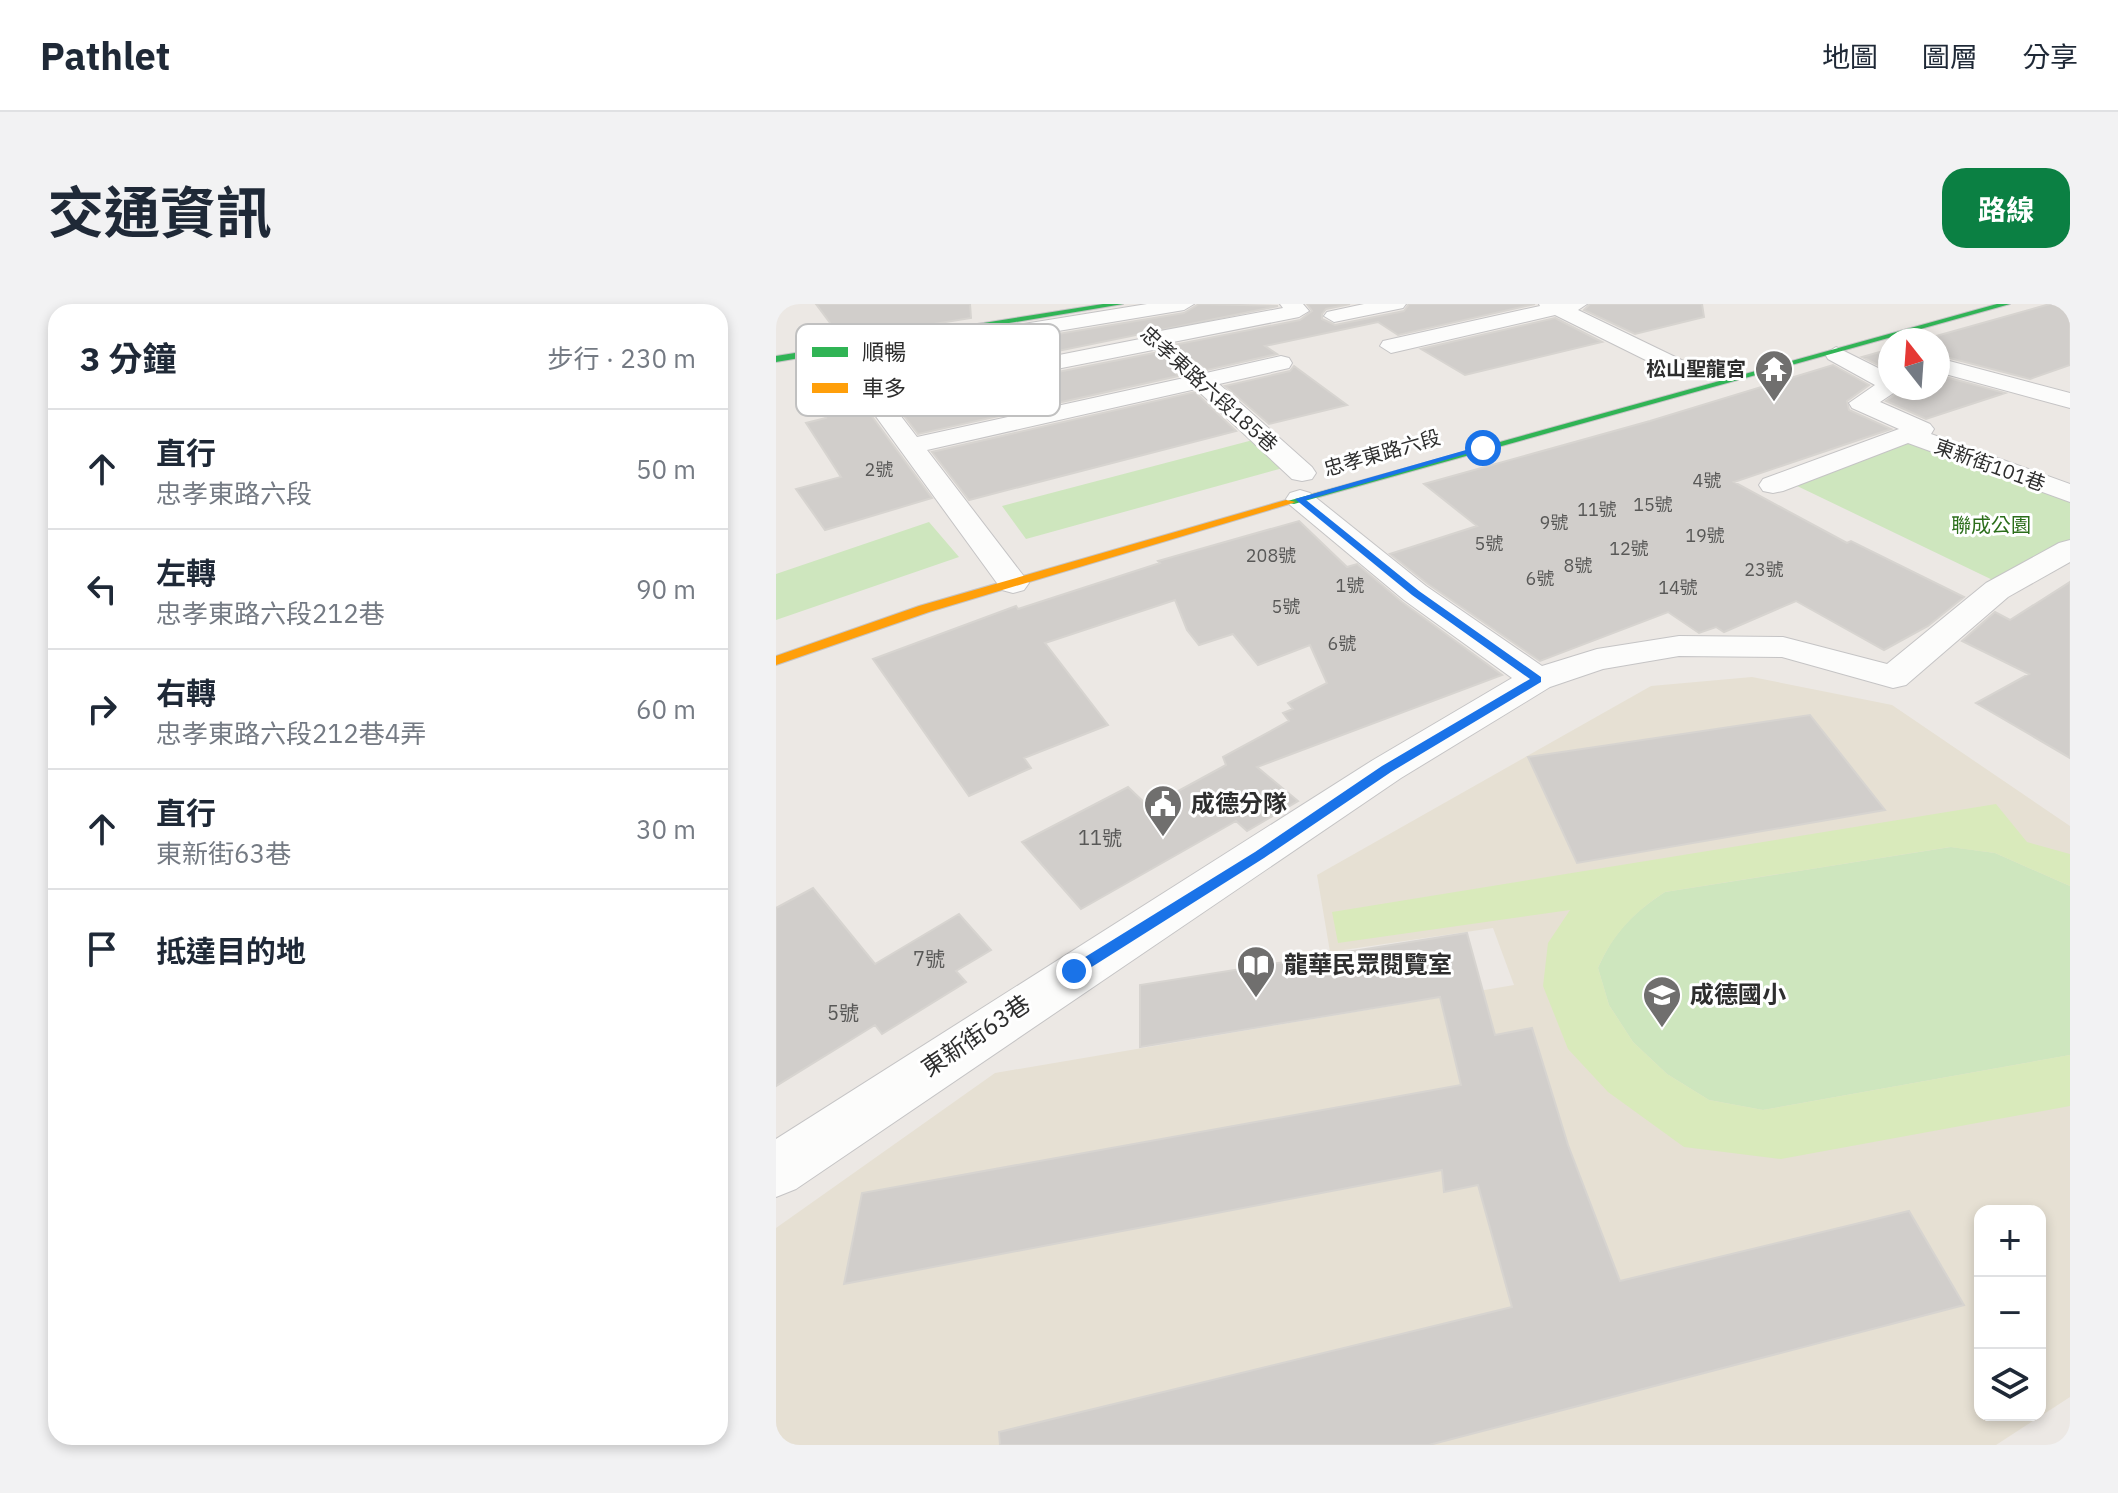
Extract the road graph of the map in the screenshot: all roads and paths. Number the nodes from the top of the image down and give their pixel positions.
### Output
1 (1069, 304) edge
2 (1184, 304) edge
3 (1290, 304) edge
4 (1396, 304) edge
5 (1939, 304) edge
6 (2006, 304) edge
7 (1561, 305) edge
8 (1121, 307) edge
9 (1334, 316) dead end
10 (942, 324) edge
11 (1022, 324) edge
12 (1933, 328) edge
13 (1847, 331) junction
14 (1157, 341) junction
15 (1878, 343) edge
16 (1391, 346) dead end
17 (1878, 346) edge
18 (796, 347) edge
19 (776, 350) edge
20 (1836, 354) junction
21 (796, 358) edge
22 (776, 359) edge
23 (1060, 361) edge
24 (1281, 363) dead end
25 (1950, 368) edge
26 (1690, 373) junction
27 (1878, 377) edge
28 (1199, 379) junction
29 (2070, 379) edge
30 (1661, 380) dead end
31 (1878, 392) edge
32 (2037, 392) junction
33 (2070, 401) edge
34 (1060, 411) edge
35 (888, 416) edge
36 (1040, 416) edge
37 (1910, 435) junction
38 (911, 446) junction
39 (1301, 479) junction
40 (1773, 485) dead end
41 (2070, 494) edge
42 (2070, 549) edge
43 (1013, 583) junction
44 (776, 661) edge
45 (1537, 679) junction
46 (776, 1170) edge

1 - 10 main road
2 - 8 street
3 - 14 street
4 - 9 street
5 - 13 main road
6 - 12 main road, 忠孝東路六段
7 - 16 street
7 - 26 street
8 - 11 street
8 - 14 street, 忠孝東路六段185巷
13 - 15 street
13 - 26 main road
14 - 23 street
14 - 28 street, 忠孝東路六段185巷
17 - 20 main road, 忠孝東路六段
18 - 19 main road
20 - 27 street
20 - 39 main road, 忠孝東路六段
21 - 22 main road
24 - 28 street
25 - 32 street
26 - 30 main road
28 - 34 street
28 - 39 street, 忠孝東路六段185巷
29 - 32 street
31 - 37 street
32 - 33 street
35 - 38 street
36 - 38 street
37 - 40 street
37 - 41 street, 東新街101巷
38 - 43 street
39 - 43 main road, 忠孝東路六段
39 - 45 street, 忠孝東路六段185巷
42 - 45 street, 東新街63巷
43 - 44 main road, 忠孝東路六段
45 - 46 street, 東新街63巷

